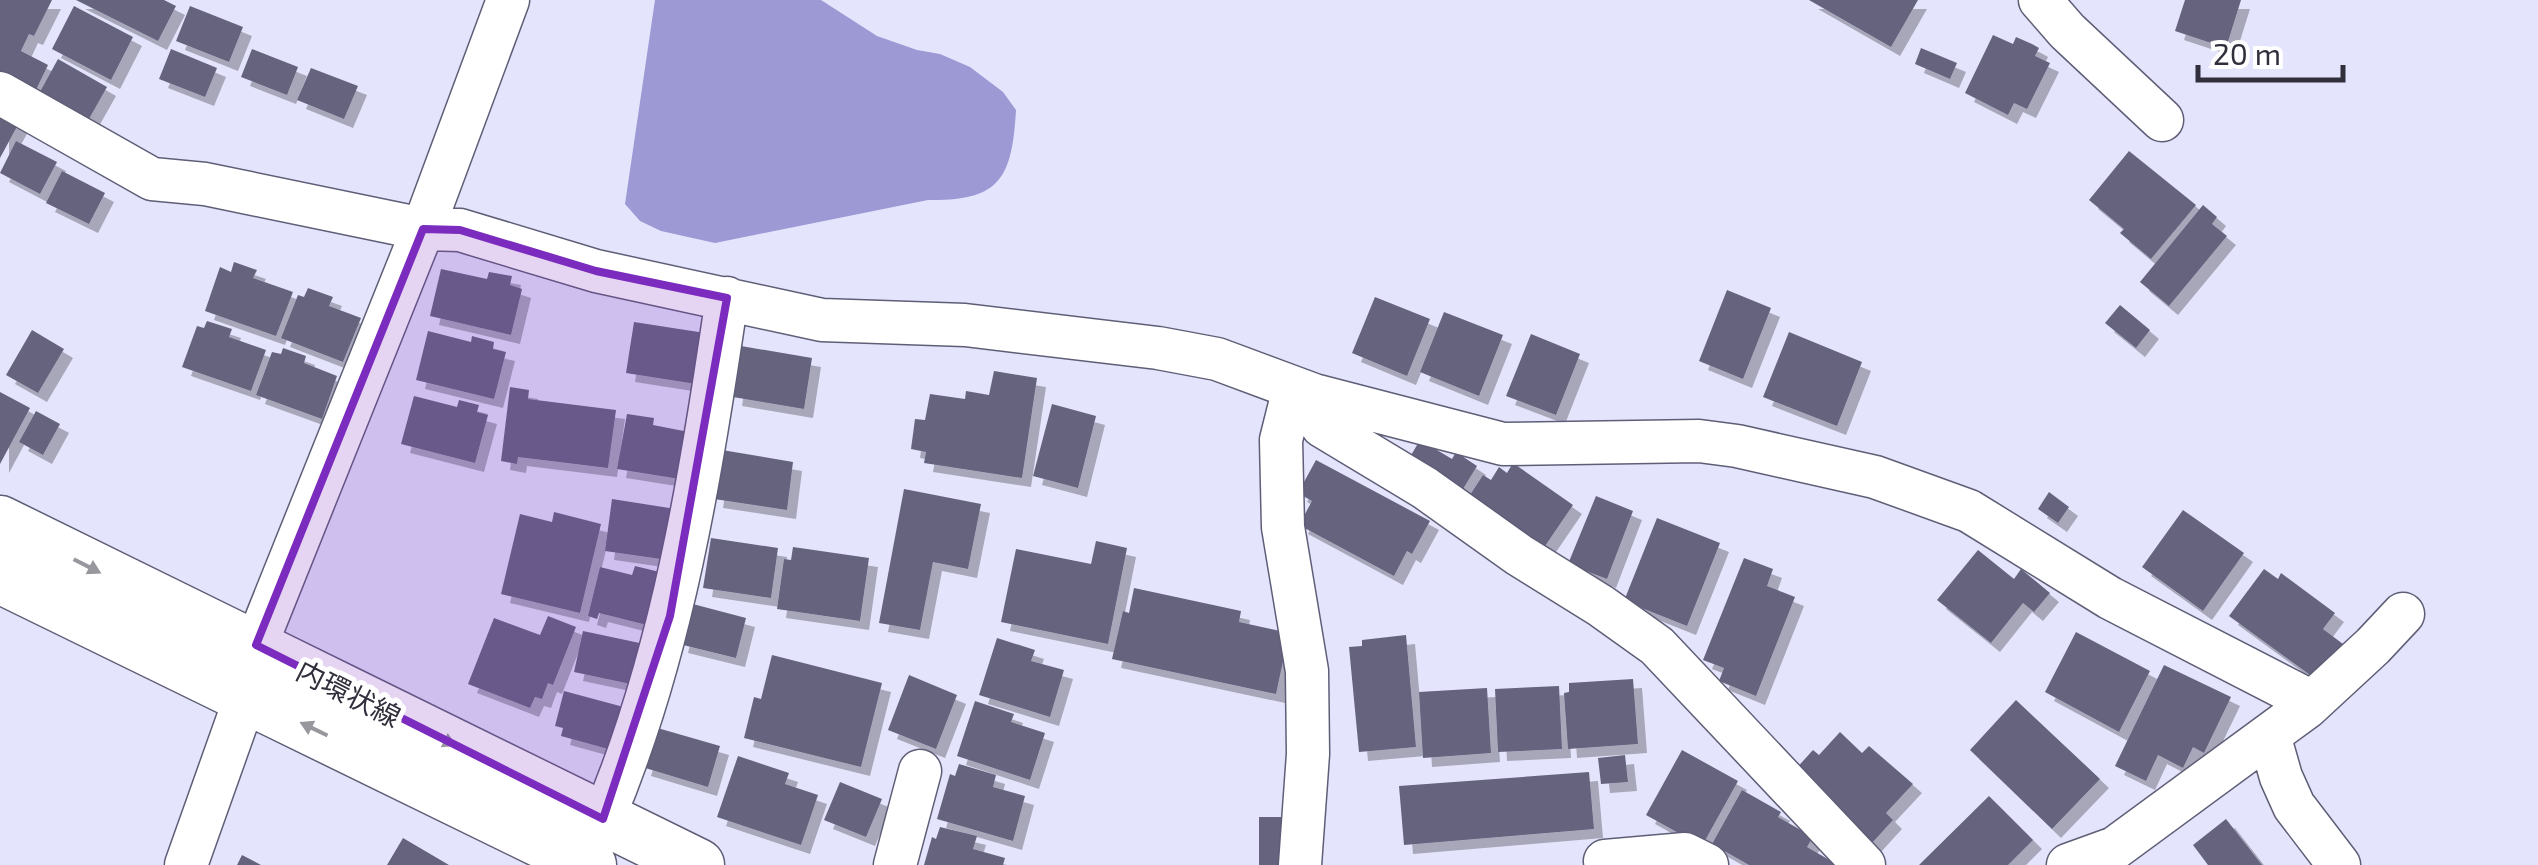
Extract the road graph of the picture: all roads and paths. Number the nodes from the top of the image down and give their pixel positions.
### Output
1 (508, 0) edge
2 (2040, 0) edge
3 (0, 93) edge
4 (2162, 120) dead end
5 (422, 229) junction
6 (728, 298) junction
7 (1304, 392) junction
8 (0, 522) edge
9 (0, 577) edge
10 (2403, 614) dead end
11 (256, 645) junction
12 (246, 696) junction
13 (2312, 702) junction
14 (2269, 734) junction
15 (920, 770) dead end
16 (596, 842) edge
17 (1605, 861) dead end
18 (186, 865) edge
19 (698, 865) edge
20 (895, 865) edge
21 (1300, 865) edge
22 (1708, 865) edge
23 (1864, 865) edge
24 (2068, 865) edge
25 (2339, 865) edge

1 - 5 street
2 - 4 street
3 - 5 street
5 - 6 street
5 - 11 street
6 - 7 street
6 - 16 street
7 - 13 street
7 - 21 street
7 - 23 street
8 -> 11 street, 内環状線
9 - 12 street, 内環状線
10 - 13 street
11 - 12 street
11 -> 16 street, 内環状線
16 -> 12 street, 内環状線
12 - 18 street
13 - 14 street
14 - 24 street
14 - 25 street
15 - 20 street
16 - 19 street, 内環状線
17 - 22 street

